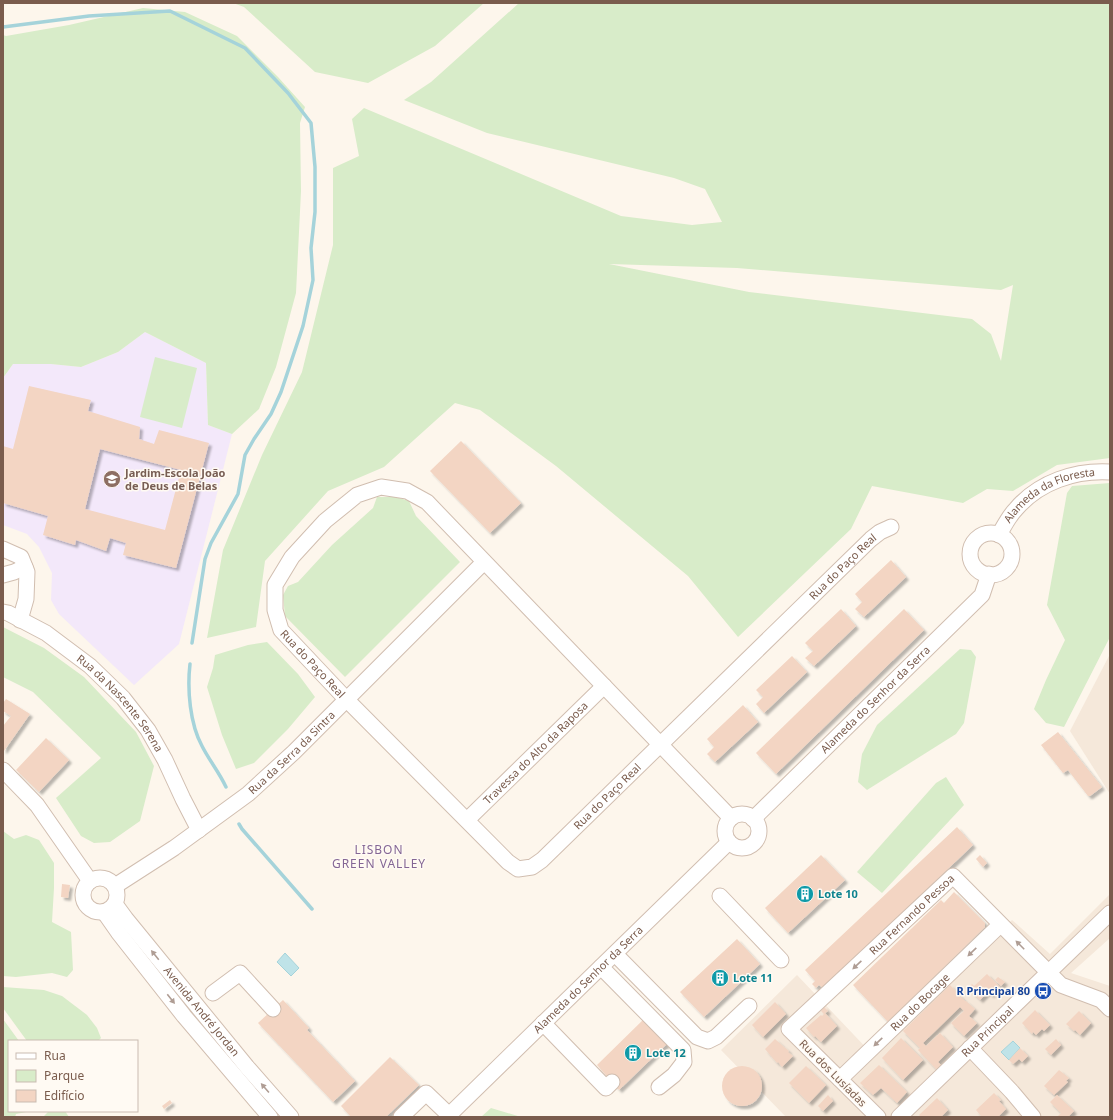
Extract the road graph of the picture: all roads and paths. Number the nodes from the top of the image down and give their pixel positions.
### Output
1 (1110, 472) edge
2 (891, 527) dead end
3 (999, 534) junction
4 (3, 549) edge
5 (484, 562) junction
6 (25, 567) junction
7 (989, 574) junction
8 (3, 575) edge
9 (3, 612) edge
10 (20, 620) junction
11 (604, 686) junction
12 (346, 699) junction
13 (661, 745) junction
14 (3, 770) edge
15 (731, 818) junction
16 (753, 819) junction
17 (466, 820) junction
18 (199, 830) junction
19 (729, 842) junction
20 (90, 881) junction
21 (115, 886) junction
22 (720, 896) dead end
23 (110, 908) junction
24 (1110, 913) edge
25 (1000, 925) junction
26 (614, 954) junction
27 (781, 960) dead end
28 (601, 967) junction
29 (1048, 973) junction
30 (213, 993) dead end
31 (749, 1006) dead end
32 (273, 1009) dead end
33 (1110, 1009) edge
34 (543, 1023) junction
35 (789, 1029) joint
36 (970, 1048) junction
37 (840, 1079) junction
38 (612, 1082) dead end
39 (660, 1087) dead end
40 (448, 1116) edge
41 (901, 1116) edge
42 (270, 1117) edge
43 (291, 1117) edge
44 (401, 1117) edge
45 (878, 1117) edge
46 (1033, 1117) edge

1 - 3 street, Alameda da Floresta
2 - 13 street, Rua do Paço Real
3 - 7 street
3 - 7 street
4 - 6 street
5 - 11 street, Rua do Paço Real
5 - 12 street, Rua da Serra da Sintra
5 - 12 street, Rua do Paço Real
6 - 8 street
6 - 10 street
7 - 16 street, Alameda do Senhor da Serra
9 - 10 street, Rua da Nascente Serena
10 - 18 street, Rua da Nascente Serena
11 - 13 street, Rua do Paço Real
11 - 17 street, Travessa do Alto da Raposa
12 - 17 street, Rua do Paço Real
12 - 18 street, Rua da Serra da Sintra
13 - 15 street, Rua do Paço Real
13 - 17 street, Rua do Paço Real
14 - 20 street
15 - 16 street
15 - 19 street
16 - 19 street
18 - 21 street, Rua da Serra da Sintra
19 - 26 street, Alameda do Senhor da Serra
20 - 21 street
20 - 23 street
21 - 23 street
22 - 27 street
23 -> 42 street, Avenida André Jordan
43 -> 23 street, Avenida André Jordan
24 - 29 street, Rua Principal
29 -> 25 street, Rua Fernando Pessoa
25 -> 35 street, Rua Fernando Pessoa
25 -> 37 street, Rua do Bocage
26 - 28 street, Alameda do Senhor da Serra
26 - 31 street
28 - 34 street, Alameda do Senhor da Serra
28 - 39 street
29 - 33 street, Rua Fernando Pessoa
29 - 36 street, Rua Principal
30 - 32 street
34 - 38 street
34 - 40 street, Alameda do Senhor da Serra
35 - 37 street, Rua dos Lusíadas
36 - 41 street, Rua Principal
36 - 46 street
37 - 45 street, Rua dos Lusíadas
40 - 44 street

